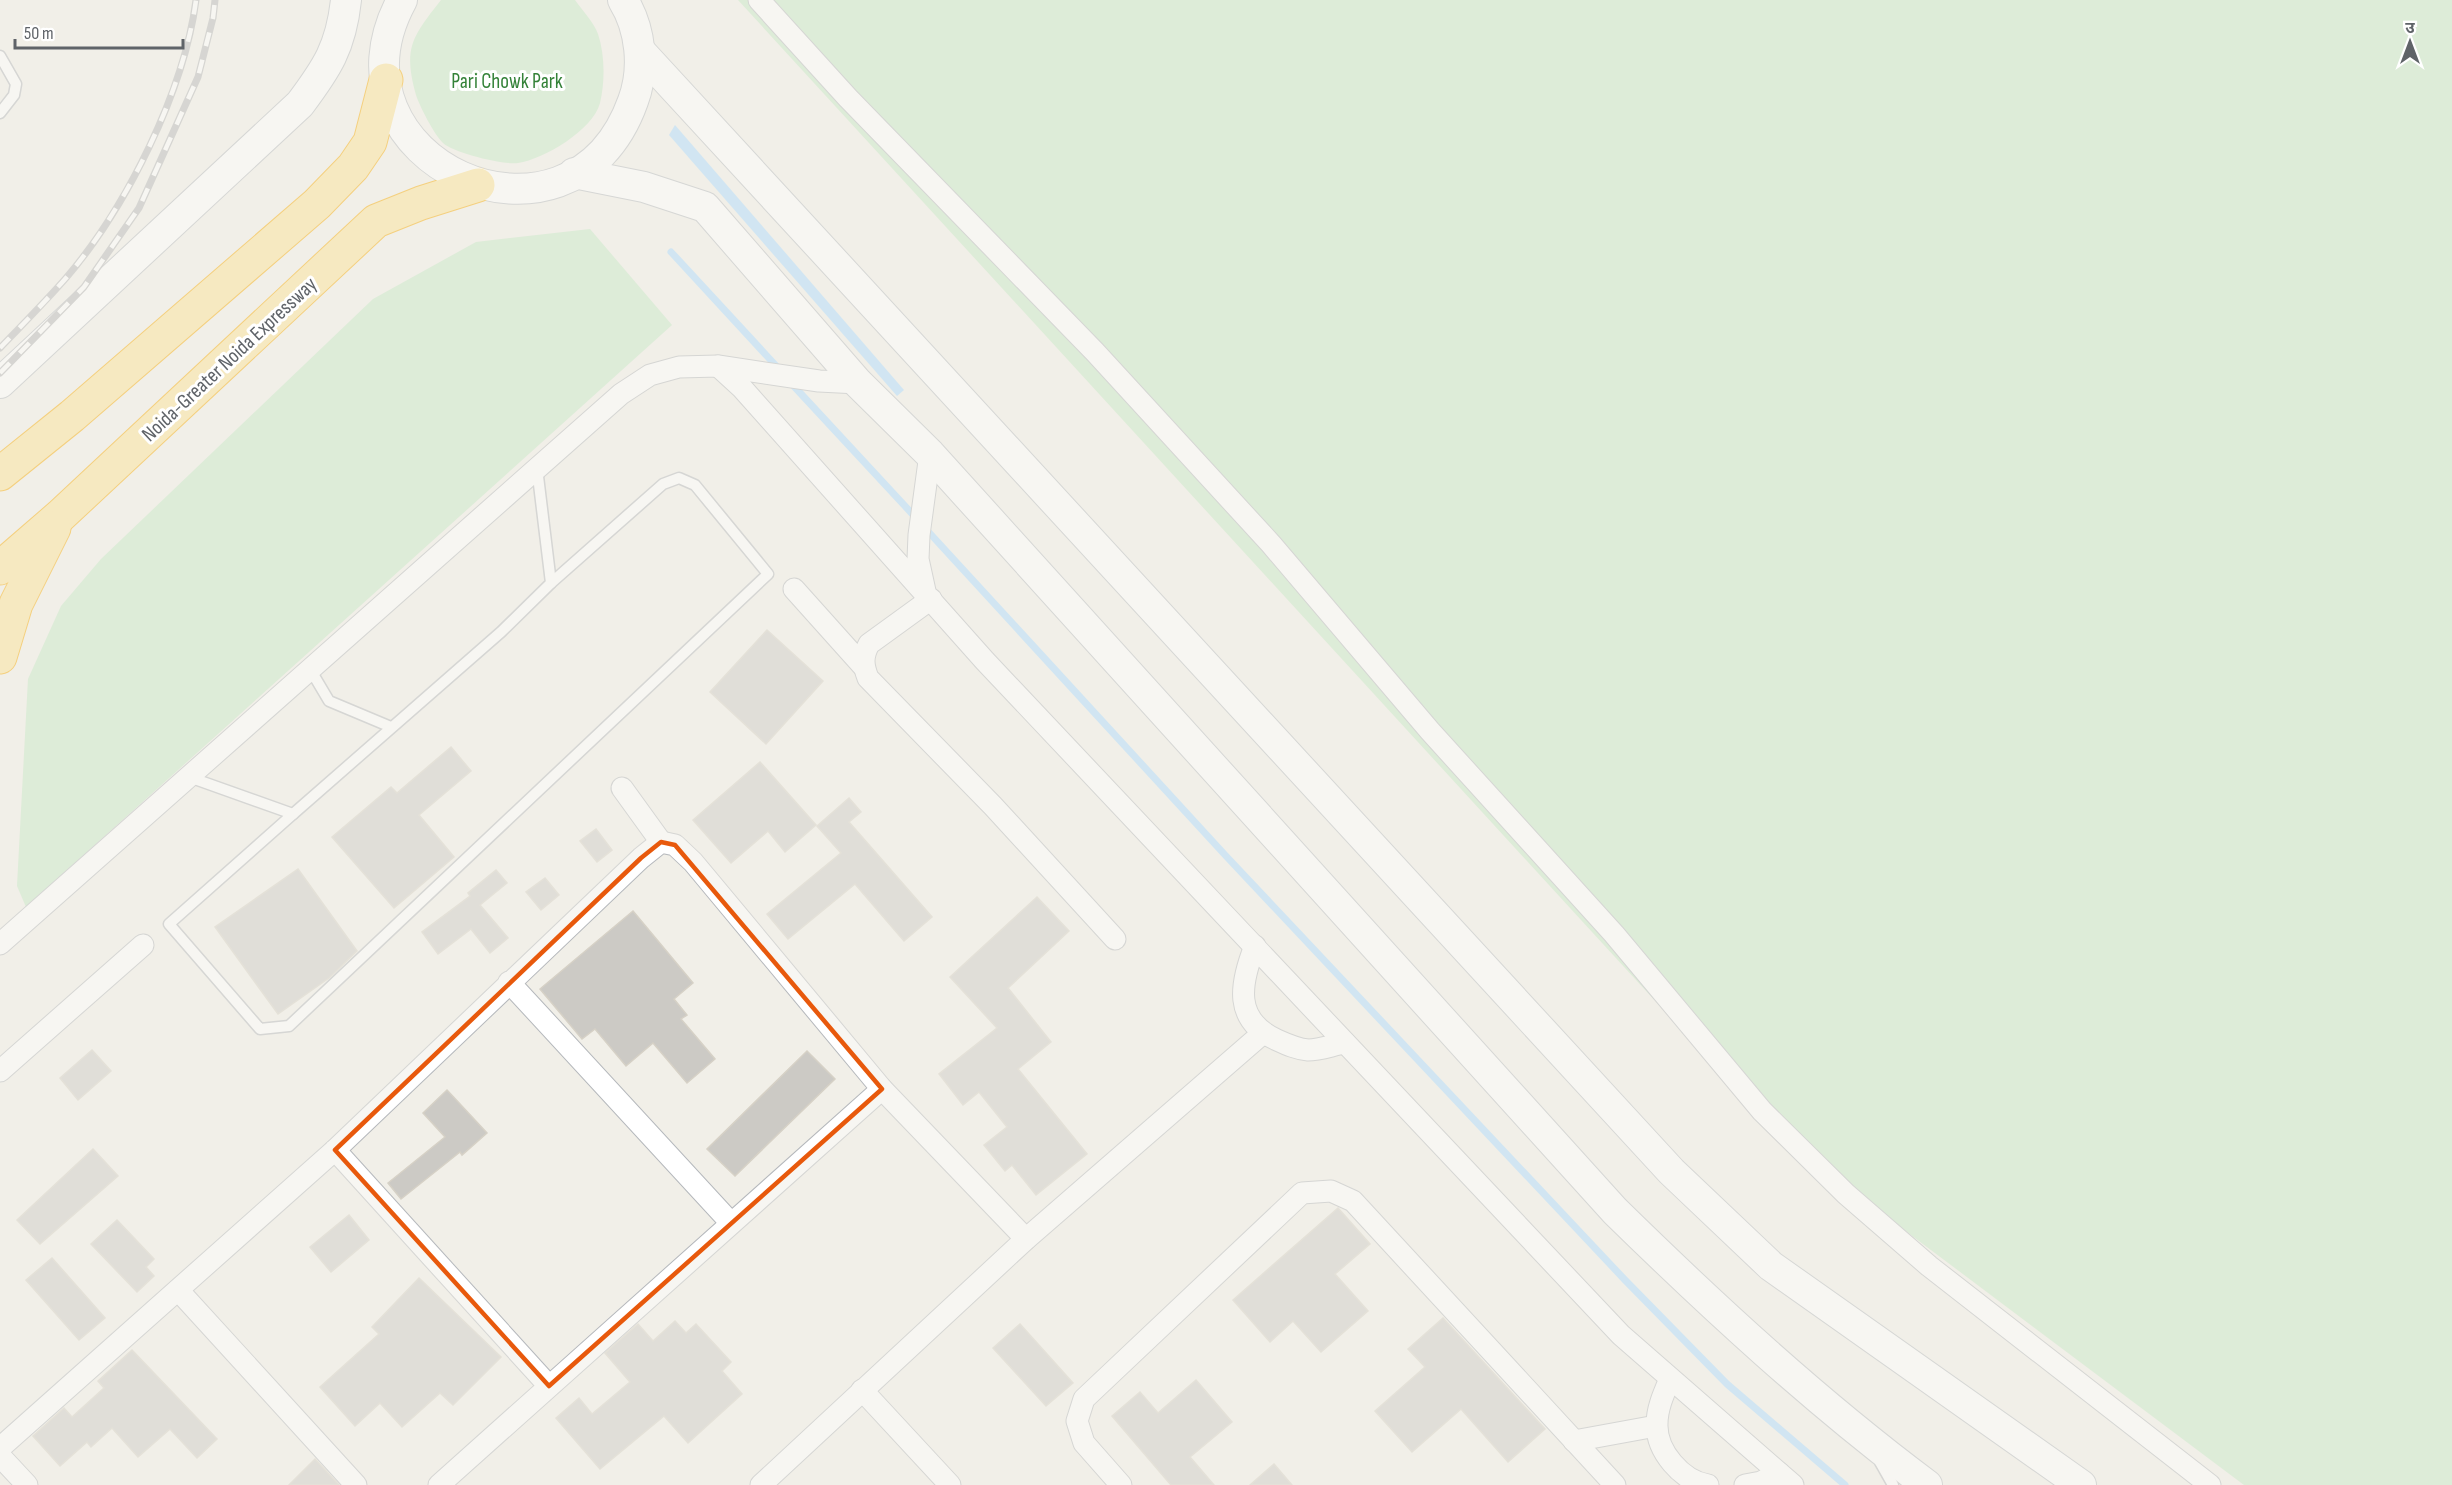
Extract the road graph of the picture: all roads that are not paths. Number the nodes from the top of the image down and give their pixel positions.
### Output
1 (346, 0) edge
2 (402, 0) edge
3 (623, 0) edge
4 (759, 0) edge
5 (640, 51) junction
6 (0, 56) edge
7 (386, 80) junction
8 (0, 113) edge
9 (574, 173) junction
10 (478, 184) junction
11 (718, 366) junction
12 (0, 382) edge
13 (858, 383) junction
14 (930, 454) junction
15 (537, 468) junction
16 (0, 474) edge
17 (60, 516) junction
18 (0, 568) edge
19 (551, 583) junction
20 (794, 589) dead end
21 (928, 595) junction
22 (0, 657) edge
23 (863, 666) junction
24 (310, 669) junction
25 (391, 727) junction
26 (188, 777) junction
27 (622, 788) dead end
28 (292, 814) junction
29 (662, 842) junction
30 (1115, 939) dead end
31 (0, 944) edge
32 (143, 945) dead end
33 (1255, 946) junction
34 (509, 982) junction
35 (1263, 1033) junction
36 (1345, 1043) junction
37 (0, 1071) edge
38 (882, 1089) junction
39 (335, 1150) junction
40 (731, 1223) junction
41 (1026, 1239) junction
42 (178, 1290) junction
43 (1670, 1378) junction
44 (549, 1386) junction
45 (862, 1390) junction
46 (1656, 1426) junction
47 (1574, 1441) junction
48 (1868, 1441) junction
49 (0, 1448) edge
50 (0, 1456) edge
51 (1786, 1479) edge
52 (27, 1485) edge
53 (356, 1485) edge
54 (439, 1485) edge
55 (761, 1485) edge
56 (950, 1485) edge
57 (1120, 1485) edge
58 (1615, 1485) edge
59 (1702, 1485) edge
60 (1745, 1485) edge
61 (1893, 1485) edge
62 (1927, 1485) edge
63 (2081, 1485) edge
64 (2210, 1485) edge

1 - 12 main road
2 - 7 main road
3 - 5 main road
4 - 64 street
5 - 9 main road
5 - 63 main road
6 - 8 lane
7 - 10 main road
7 - 16 highway
9 - 10 main road
9 - 13 main road
10 - 17 highway, Noida-Greater Noida Expressway
11 - 13 street
11 - 15 street
11 - 21 street
13 - 14 main road
14 - 21 street
14 - 48 main road
15 - 19 lane
15 - 24 street
17 - 18 highway, Noida-Greater Noida Expressway
17 - 22 highway
19 - 25 lane
19 - 28 lane
20 - 23 street
21 - 23 street
21 - 33 street
23 - 30 street
24 - 25 lane
24 - 26 street
25 - 28 lane
26 - 28 lane
26 - 31 street
27 - 29 street
29 - 34 street
29 - 38 street
32 - 37 street
33 - 35 street
33 - 36 street
34 - 39 street
34 - 40 street
35 - 36 street
35 - 41 street
36 - 43 street
38 - 40 street
38 - 41 street
39 - 42 street
39 - 44 street
40 - 44 street
41 - 45 street
42 - 49 street
42 - 53 street
43 - 46 street
43 - 51 street
44 - 54 street
45 - 55 street
45 - 56 street
46 - 47 street
46 - 59 street
47 - 57 street
47 - 58 street
48 - 61 lane
48 - 62 main road
50 - 52 street
51 - 60 street

